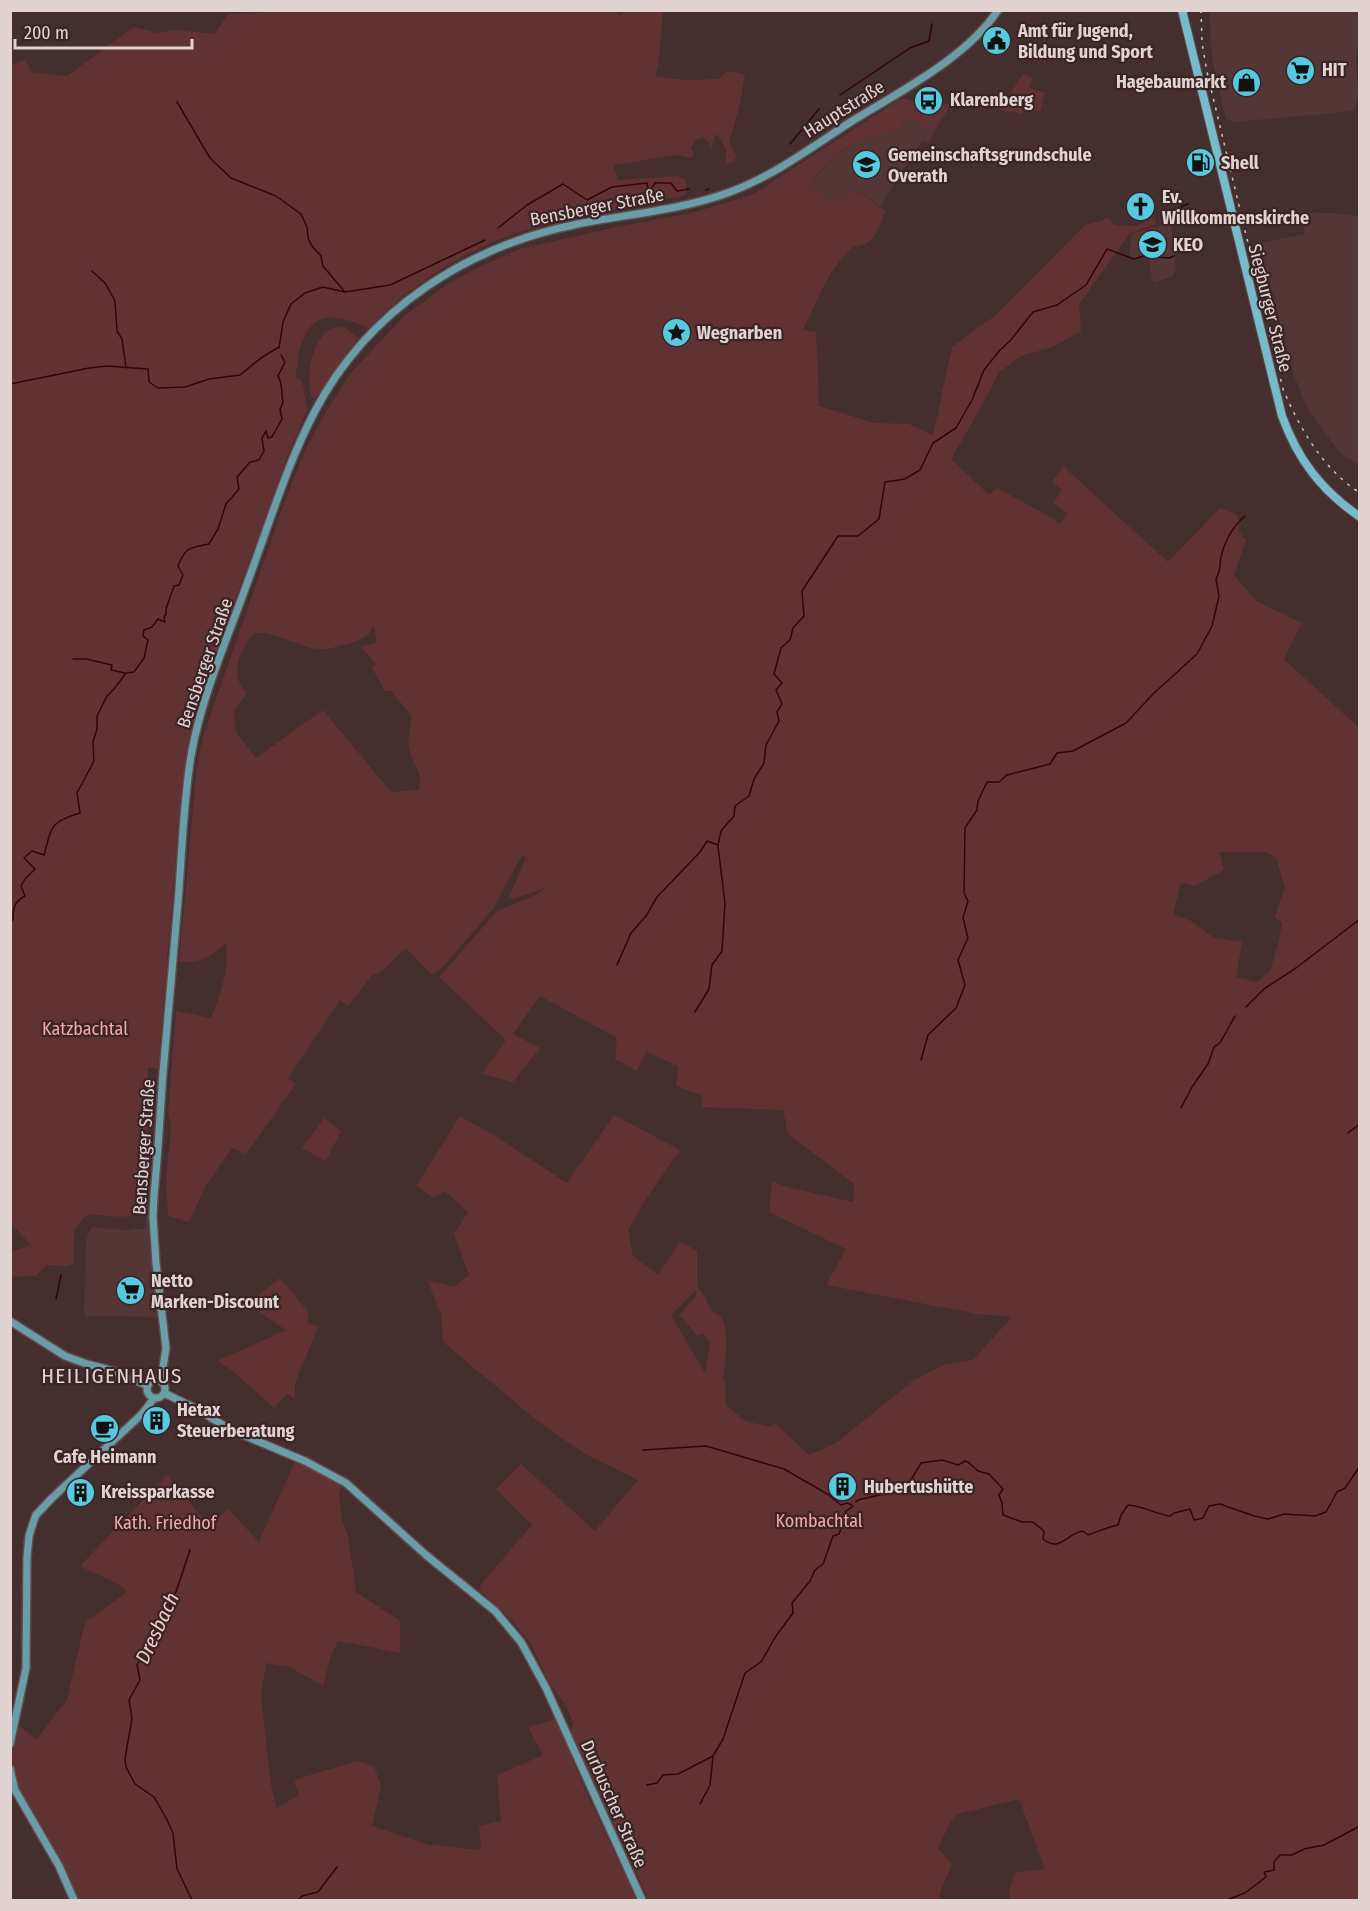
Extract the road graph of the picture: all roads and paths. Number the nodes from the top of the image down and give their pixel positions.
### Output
1 (998, 10) edge
2 (1182, 10) edge
3 (688, 204) joint
4 (1359, 517) edge
5 (10, 1321) edge
6 (161, 1380) junction
7 (148, 1386) junction
8 (164, 1393) junction
9 (154, 1398) junction
10 (10, 1744) edge
11 (10, 1769) edge
12 (74, 1900) edge
13 (642, 1900) edge

1 - 3 main road, Hauptstraße
2 - 4 main road, Siegburger Straße
3 - 6 main road, Bensberger Straße
5 - 7 main road
6 - 7 main road
6 - 8 main road
7 - 9 main road
8 - 9 main road
8 - 13 main road, Durbuscher Straße
9 - 10 main road
11 - 12 main road

